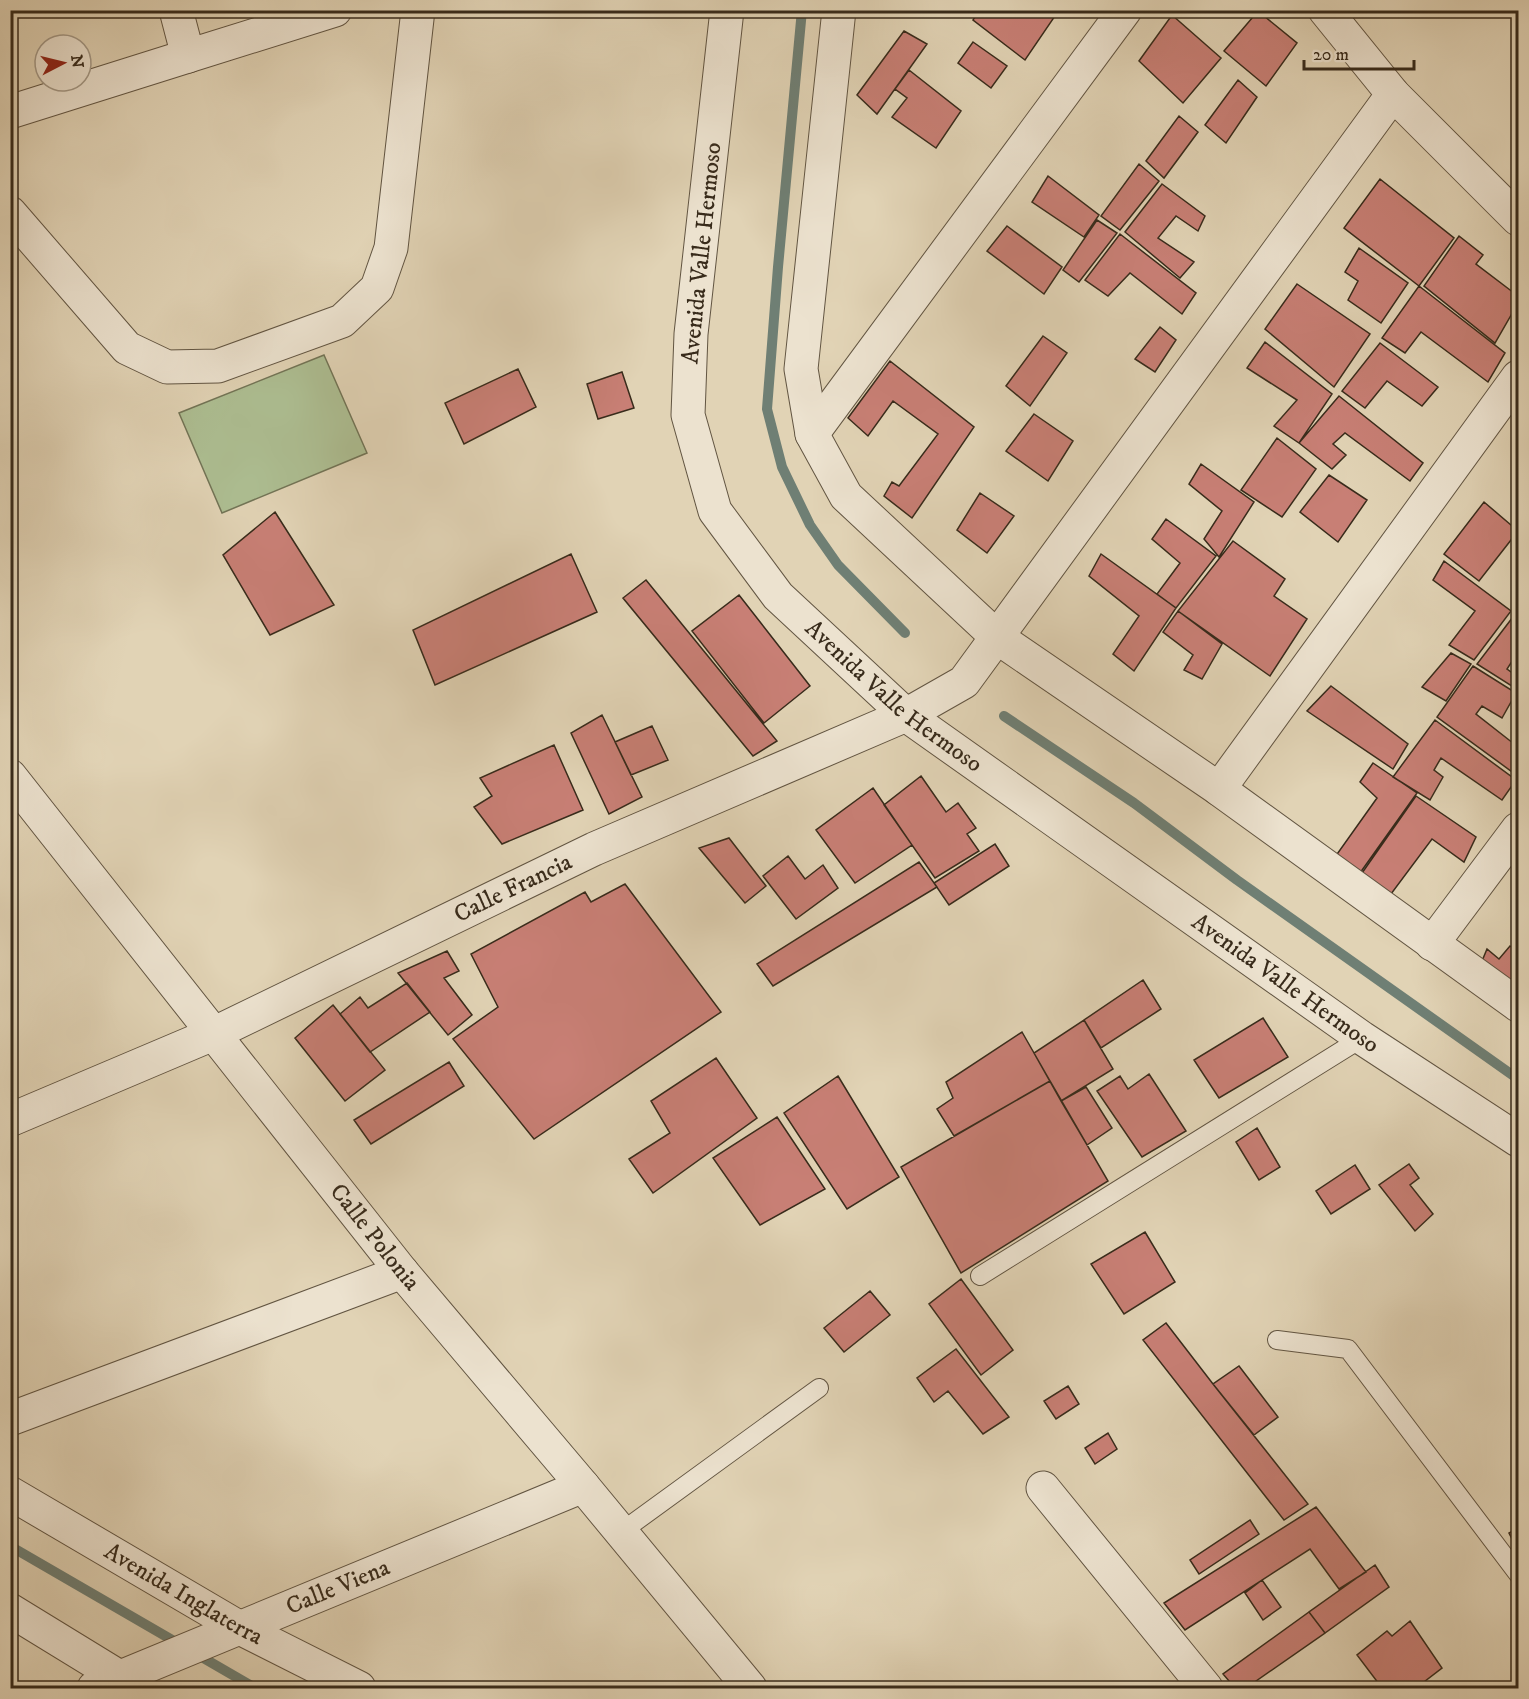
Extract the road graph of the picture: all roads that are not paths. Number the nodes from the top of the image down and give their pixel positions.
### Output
1 (176, 10) edge
2 (335, 10) edge
3 (418, 10) edge
4 (728, 10) edge
5 (839, 10) edge
6 (1125, 10) edge
7 (1325, 10) edge
8 (188, 56) junction
9 (1393, 94) junction
10 (10, 112) edge
11 (10, 213) edge
12 (1518, 219) edge
13 (1518, 377) edge
14 (812, 434) junction
15 (998, 638) junction
16 (906, 715) junction
17 (10, 776) edge
18 (1219, 789) junction
19 (1518, 829) edge
20 (1432, 944) junction
21 (1518, 1005) edge
22 (213, 1034) junction
23 (1362, 1038) junction
24 (10, 1120) edge
25 (1518, 1140) edge
26 (402, 1272) junction
27 (980, 1276) dead end
28 (1277, 1340) dead end
29 (819, 1388) dead end
30 (10, 1419) edge
31 (583, 1486) junction
32 (1043, 1488) dead end
33 (10, 1493) edge
34 (621, 1532) junction
35 (1518, 1574) edge
36 (10, 1610) edge
37 (229, 1632) junction
38 (117, 1685) edge
39 (359, 1689) edge
40 (750, 1689) edge
41 (1206, 1689) edge

1 - 8 street
2 - 8 street
3 - 11 street
4 - 16 street, Avenida Valle Hermoso
5 - 14 street
6 - 14 street
7 - 9 street
8 - 10 street
9 - 12 street
9 - 15 street, Calle Francia
13 - 18 street
14 - 15 street
15 - 16 street, Calle Francia
15 - 18 street
16 - 22 street, Calle Francia
16 - 23 street, Avenida Valle Hermoso
17 - 22 street, Calle Polonia
18 - 20 street
19 - 20 street
20 - 21 street
22 - 24 street, Calle Francia
22 - 26 street, Calle Polonia
23 - 25 street, Avenida Valle Hermoso
23 - 27 lane
26 - 30 street
26 - 31 street, Calle Polonia
28 - 35 lane
29 - 34 lane
31 - 34 street, Calle Polonia
31 - 37 street, Calle Viena
32 - 41 street
33 - 37 street, Avenida Inglaterra
34 - 40 street, Calle Polonia
36 - 38 street
37 - 38 street, Calle Viena
37 - 39 street, Avenida Inglaterra

